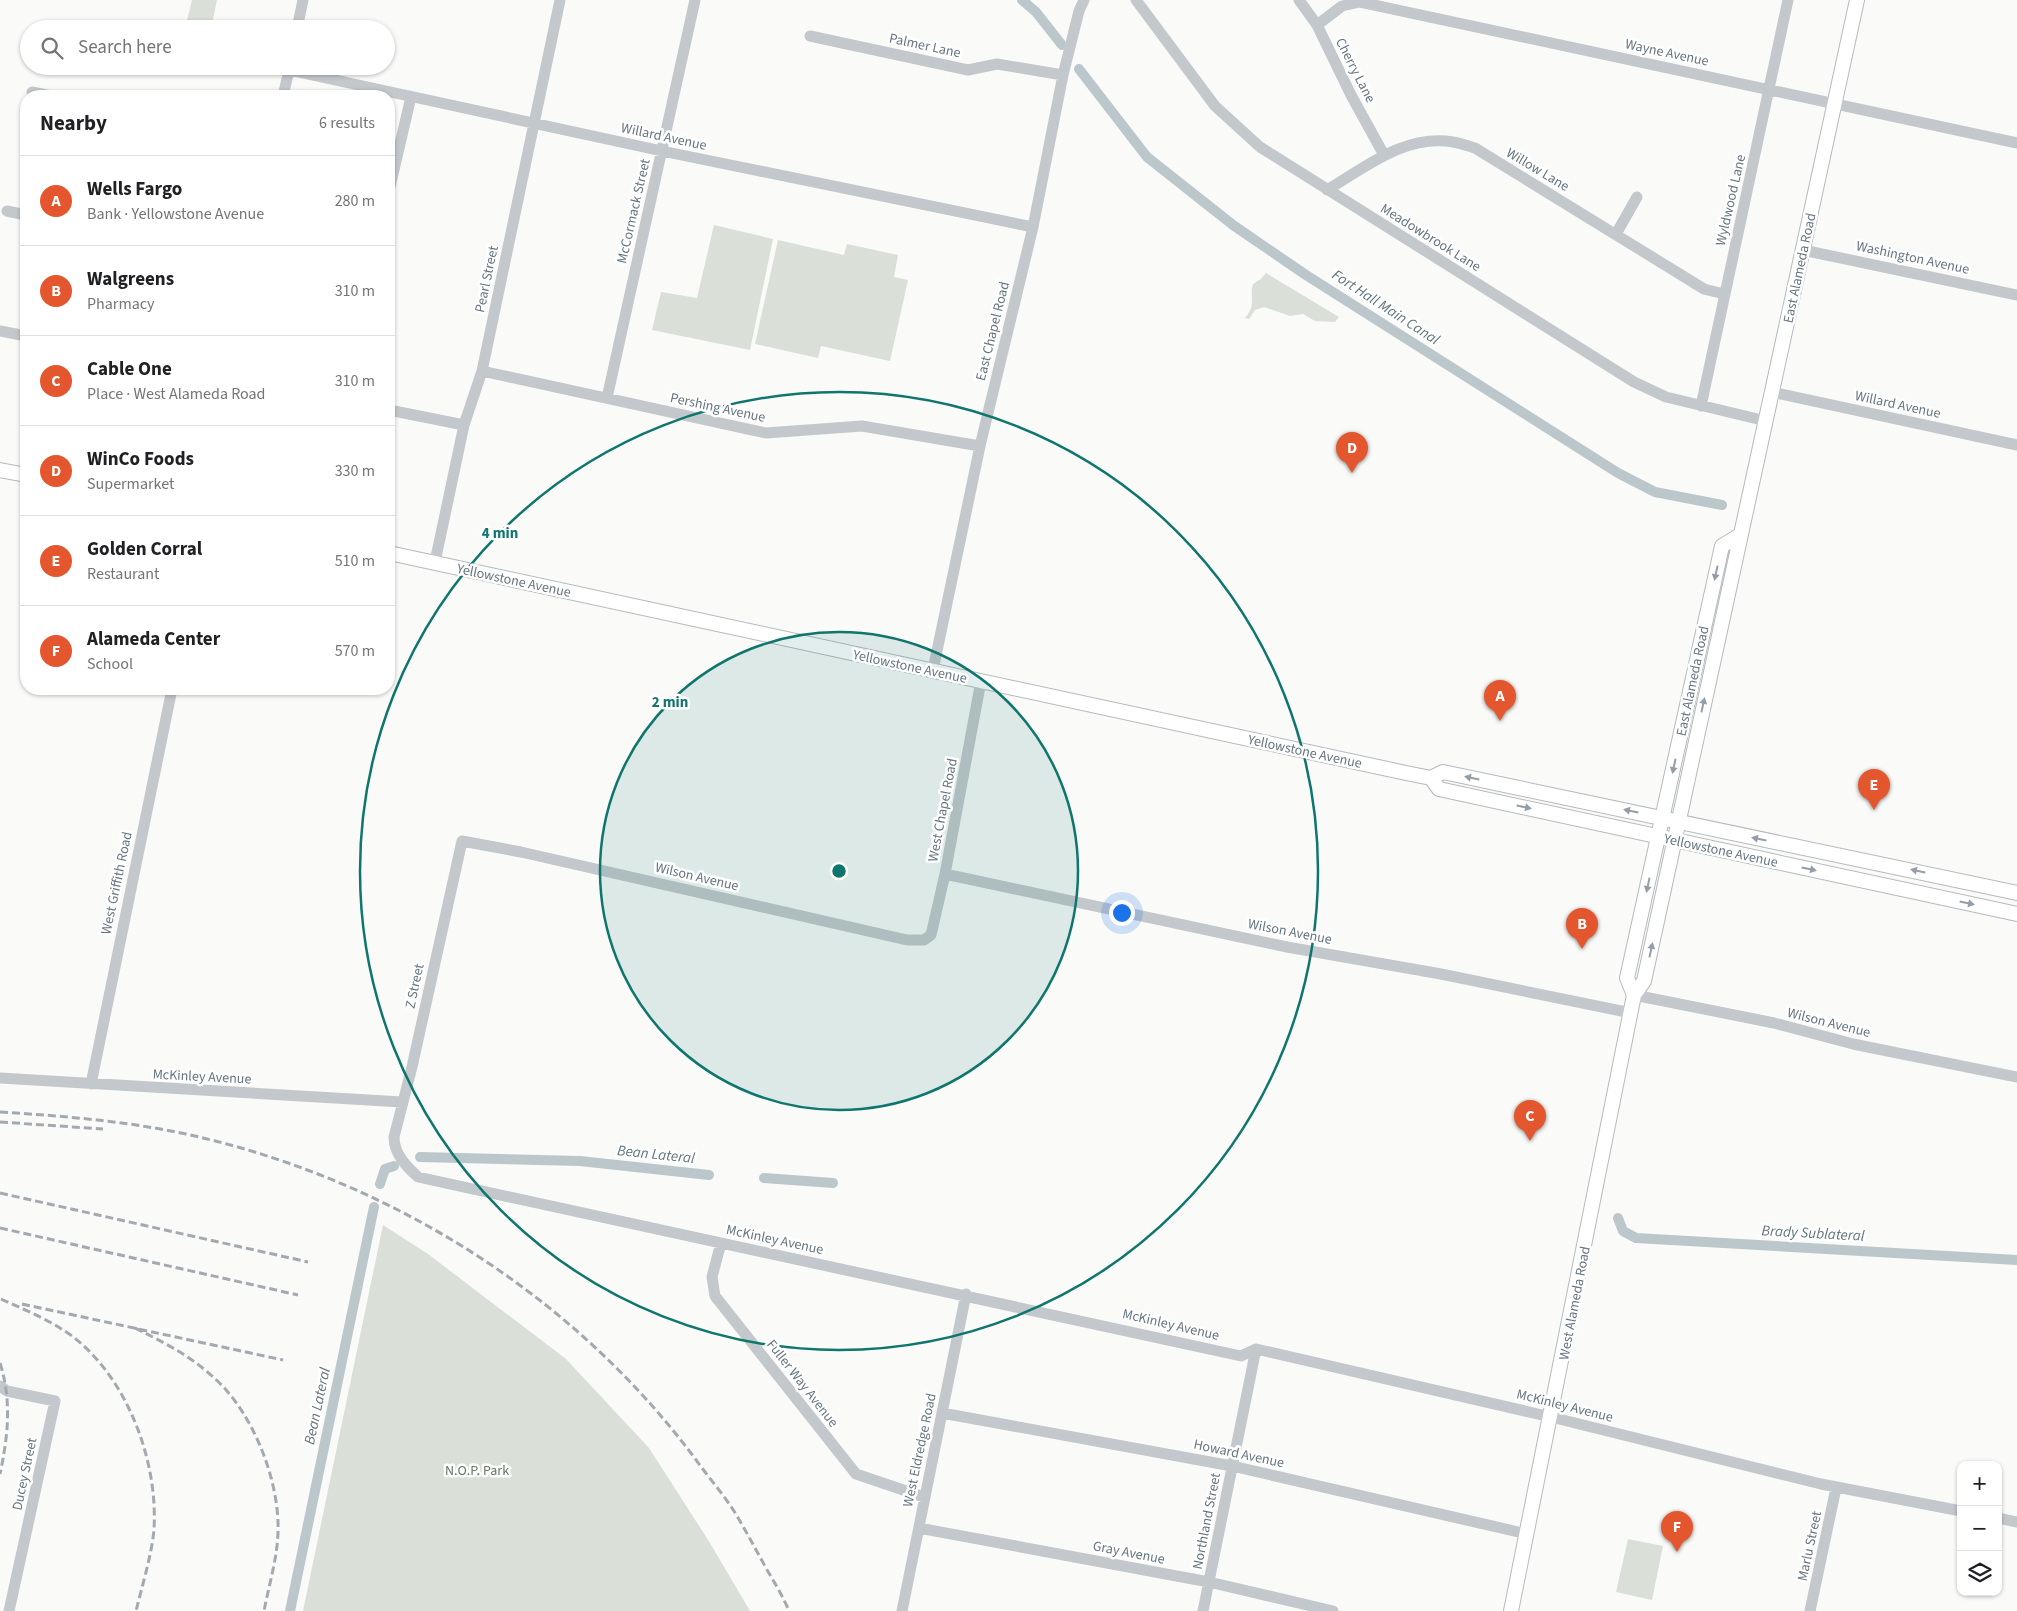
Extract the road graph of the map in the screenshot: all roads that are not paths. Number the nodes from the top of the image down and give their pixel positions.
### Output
1 (303, 0) edge
2 (560, 0) edge
3 (695, 0) edge
4 (1084, 0) edge
5 (1136, 0) edge
6 (1299, 0) edge
7 (1788, 0) edge
8 (1857, 0) edge
9 (299, 20) edge
10 (1317, 25) junction
11 (810, 36) dead end
12 (288, 75) edge
13 (320, 75) edge
14 (1063, 75) junction
15 (1770, 89) junction
16 (285, 90) edge
17 (385, 90) edge
18 (395, 92) edge
19 (411, 96) junction
20 (1834, 103) junction
21 (534, 122) junction
22 (2017, 143) edge
23 (662, 151) junction
24 (1384, 155) junction
25 (395, 165) edge
26 (1327, 190) junction
27 (1637, 197) dead end
28 (7, 211) dead end
29 (20, 214) edge
30 (1033, 227) junction
31 (1616, 234) junction
32 (1803, 250) junction
33 (1724, 294) junction
34 (2017, 295) edge
35 (0, 331) edge
36 (20, 335) edge
37 (482, 371) junction
38 (1772, 392) junction
39 (607, 398) junction
40 (1701, 406) junction
41 (395, 411) edge
42 (1766, 420) junction
43 (464, 425) junction
44 (980, 446) junction
45 (2017, 446) edge
46 (0, 470) edge
47 (20, 474) edge
48 (1740, 535) junction
49 (395, 554) edge
50 (435, 562) junction
51 (933, 670) junction
52 (981, 681) junction
53 (171, 695) edge
54 (1431, 778) junction
55 (1662, 818) junction
56 (1678, 821) junction
57 (1658, 837) junction
58 (1674, 840) junction
59 (462, 841) joint
60 (945, 874) junction
61 (2017, 892) edge
62 (2017, 914) edge
63 (924, 940) joint
64 (1634, 995) junction
65 (1631, 1013) junction
66 (2017, 1077) edge
67 (0, 1078) edge
68 (91, 1084) junction
69 (402, 1102) junction
70 (394, 1137) joint
71 (721, 1244) junction
72 (966, 1294) junction
73 (1256, 1349) junction
74 (0, 1386) edge
75 (942, 1413) junction
76 (1551, 1417) junction
77 (1232, 1466) junction
78 (1836, 1488) junction
79 (924, 1497) junction
80 (1957, 1510) edge
81 (2002, 1519) edge
82 (2017, 1522) edge
83 (919, 1528) junction
84 (1527, 1534) junction
85 (1209, 1582) junction
86 (9, 1611) edge
87 (902, 1611) edge
88 (1203, 1611) edge
89 (1333, 1611) edge
90 (1511, 1611) edge
91 (1810, 1611) edge

1 - 9 street
2 - 21 street, Pearl Street
3 - 23 street, McCormack Street
4 - 14 street, East Chapel Road
5 - 26 street, Meadowbrook Lane
6 - 10 street, Cherry Lane
7 - 15 street, Wyldwood Lane
8 - 20 main road, East Alameda Road
10 - 15 street, Wayne Avenue
10 - 24 street, Cherry Lane
11 - 14 street, Palmer Lane
12 - 16 street
13 - 17 street, Willard Avenue
14 - 30 street, East Chapel Road
15 - 20 street, Wayne Avenue
15 - 33 street, Wyldwood Lane
18 - 19 street, Willard Avenue
19 - 21 street, Willard Avenue
19 - 25 street
20 - 22 street, Wayne Avenue
20 - 32 main road, East Alameda Road
21 - 23 street, Willard Avenue
21 - 37 street, Pearl Street
23 - 30 street, Willard Avenue
23 - 39 street, McCormack Street
24 - 26 street, Willow Lane
24 - 31 street, Willow Lane
26 - 40 street, Meadowbrook Lane
27 - 31 street
28 - 29 street
30 - 44 street, East Chapel Road
31 - 33 street, Willow Lane
32 - 34 street, Washington Avenue
32 - 38 main road, East Alameda Road
33 - 40 street, Wyldwood Lane
35 - 36 street
37 - 39 street, Pershing Avenue
37 - 43 street, Pearl Street
38 - 42 main road, East Alameda Road
38 - 45 street, Willard Avenue
39 - 44 street, Pershing Avenue
40 - 42 street, Meadowbrook Lane
41 - 43 street
42 - 48 main road, East Alameda Road
43 - 50 street, Pearl Street
44 - 51 street, East Chapel Road
46 - 47 main road
48 -> 55 main road, East Alameda Road
56 -> 48 main road, East Alameda Road
49 - 50 main road, Yellowstone Avenue
50 - 51 main road, Yellowstone Avenue
51 - 52 main road, Yellowstone Avenue
52 - 54 main road, Yellowstone Avenue
52 - 60 street, West Chapel Road
53 - 68 street, West Griffith Road
55 -> 54 main road, Yellowstone Avenue
54 -> 57 main road, Yellowstone Avenue
55 - 56 main road, Yellowstone Avenue
55 - 57 main road, East Alameda Road
56 - 58 main road, West Alameda Road
61 -> 56 main road, Yellowstone Avenue
57 - 58 main road, Yellowstone Avenue
57 -> 64 main road, West Alameda Road
58 -> 62 main road, Yellowstone Avenue
64 -> 58 main road, West Alameda Road
59 - 63 street, Wilson Avenue
59 - 69 street, Z Street
60 - 63 street, West Chapel Road
60 - 65 street, Wilson Avenue
64 - 65 main road, West Alameda Road
64 - 66 street, Wilson Avenue
65 - 76 main road, West Alameda Road
67 - 68 street, McKinley Avenue
68 - 69 street, McKinley Avenue
69 - 70 street, Z Street
70 - 71 street, McKinley Avenue
71 - 72 street, McKinley Avenue
71 - 79 street, Fuller Way Avenue
72 - 73 street, McKinley Avenue
72 - 75 street, West Eldredge Road
73 - 76 street, McKinley Avenue
73 - 77 street, Northland Street
74 - 86 street, Ducey Street
75 - 77 street, Howard Avenue
75 - 79 street, West Eldredge Road
76 - 78 street, McKinley Avenue
76 - 84 main road, West Alameda Road
77 - 84 street, Howard Avenue
77 - 85 street, Northland Street
78 - 80 street, McKinley Avenue
78 - 91 street, Marlu Street
79 - 83 street, West Eldredge Road
81 - 82 street
83 - 85 street, Gray Avenue
83 - 87 street, West Eldredge Road
84 - 90 main road, West Alameda Road
85 - 88 street, Northland Street
85 - 89 street, Gray Avenue

